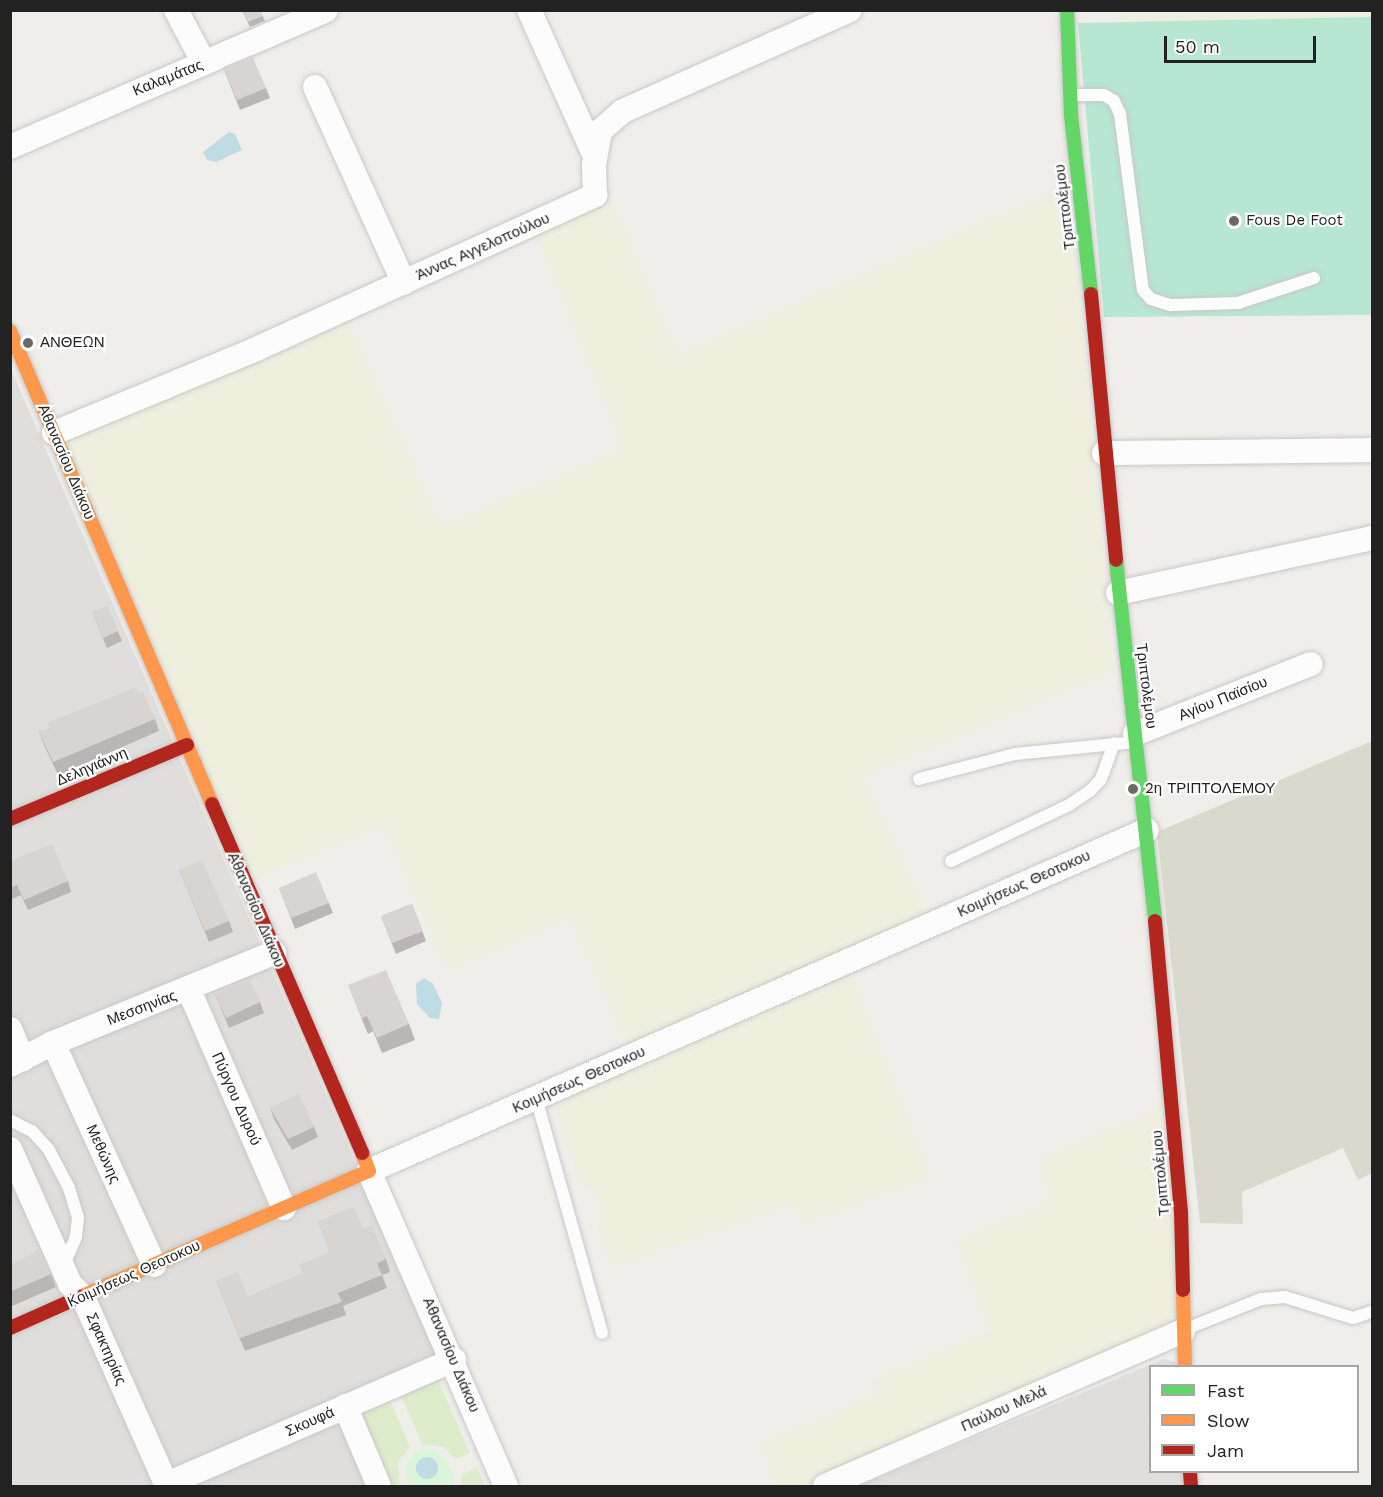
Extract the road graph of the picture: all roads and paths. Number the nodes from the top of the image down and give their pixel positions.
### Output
1 (176, 10) edge
2 (326, 10) edge
3 (530, 10) edge
4 (850, 10) edge
5 (1067, 10) edge
6 (204, 63) junction
7 (315, 87) dead end
8 (1070, 95) junction
9 (10, 147) edge
10 (595, 156) junction
11 (1314, 278) dead end
12 (404, 283) junction
13 (10, 331) edge
14 (16, 357) edge
15 (54, 433) junction
16 (1372, 450) edge
17 (1104, 453) junction
18 (1372, 538) edge
19 (1118, 593) junction
20 (1311, 664) dead end
21 (1128, 740) junction
22 (187, 745) junction
23 (919, 779) dead end
24 (10, 819) edge
25 (1147, 830) junction
26 (951, 861) dead end
27 (274, 953) junction
28 (189, 990) junction
29 (10, 1029) edge
30 (53, 1043) junction
31 (17, 1062) edge
32 (536, 1098) junction
33 (10, 1120) edge
34 (10, 1149) edge
35 (369, 1171) junction
36 (284, 1208) junction
37 (154, 1265) junction
38 (63, 1267) junction
39 (83, 1297) junction
40 (1372, 1312) edge
41 (10, 1328) edge
42 (1183, 1330) junction
43 (602, 1333) dead end
44 (454, 1360) junction
45 (1185, 1365) edge
46 (345, 1406) junction
47 (167, 1485) edge
48 (379, 1486) edge
49 (506, 1486) edge
50 (830, 1486) edge

1 - 6 street
2 - 6 street, Καλαμάτας
3 - 10 street
4 - 10 street, Άννας Αγγελοπούλου
5 - 8 street, Τριπτολέμου
6 - 9 street, Καλαμάτας
7 - 12 street
8 - 11 lane
8 - 17 street, Τριπτολέμου
10 - 12 street, Άννας Αγγελοπούλου
12 - 15 street, Άννας Αγγελοπούλου
13 - 14 street, Αθανασίου Διάκου
14 - 15 street, Αθανασίου Διάκου
15 - 22 street, Αθανασίου Διάκου
16 - 17 street
17 - 19 street, Τριπτολέμου
18 - 19 street
19 - 21 street, Τριπτολέμου
20 - 21 street, Αγίου Παϊσίου
21 - 23 lane
21 - 25 street, Τριπτολέμου
21 - 26 lane
22 - 24 street, Δεληγιάννη
22 - 27 street, Αθανασίου Διάκου
25 - 32 street, Κοιμήσεως Θεοτοκου
25 - 42 street, Τριπτολέμου
27 - 28 street, Μεσσηνίας
27 - 35 street, Αθανασίου Διάκου
28 - 30 street, Μεσσηνίας
28 - 36 street, Πύργου Δυρού
29 - 31 street
30 - 31 street, Μεσσηνίας
30 - 37 street, Μεθώνης
32 - 35 street, Κοιμήσεως Θεοτοκου
32 - 43 lane
33 - 38 lane
34 - 38 street, Σφακτηρίας
35 - 36 street, Κοιμήσεως Θεοτοκου
35 - 44 street, Αθανασίου Διάκου
36 - 37 street, Κοιμήσεως Θεοτοκου
37 - 39 street, Κοιμήσεως Θεοτοκου
38 - 39 street, Σφακτηρίας
39 - 41 street, Κοιμήσεως Θεοτοκου
39 - 47 street, Σφακτηρίας
40 - 42 lane
42 - 45 street, Τριπτολέμου
42 - 50 street, Παύλου Μελά
44 - 46 street, Σκουφά
44 - 49 street, Αθανασίου Διάκου
46 - 47 street, Σκουφά
46 - 48 street

